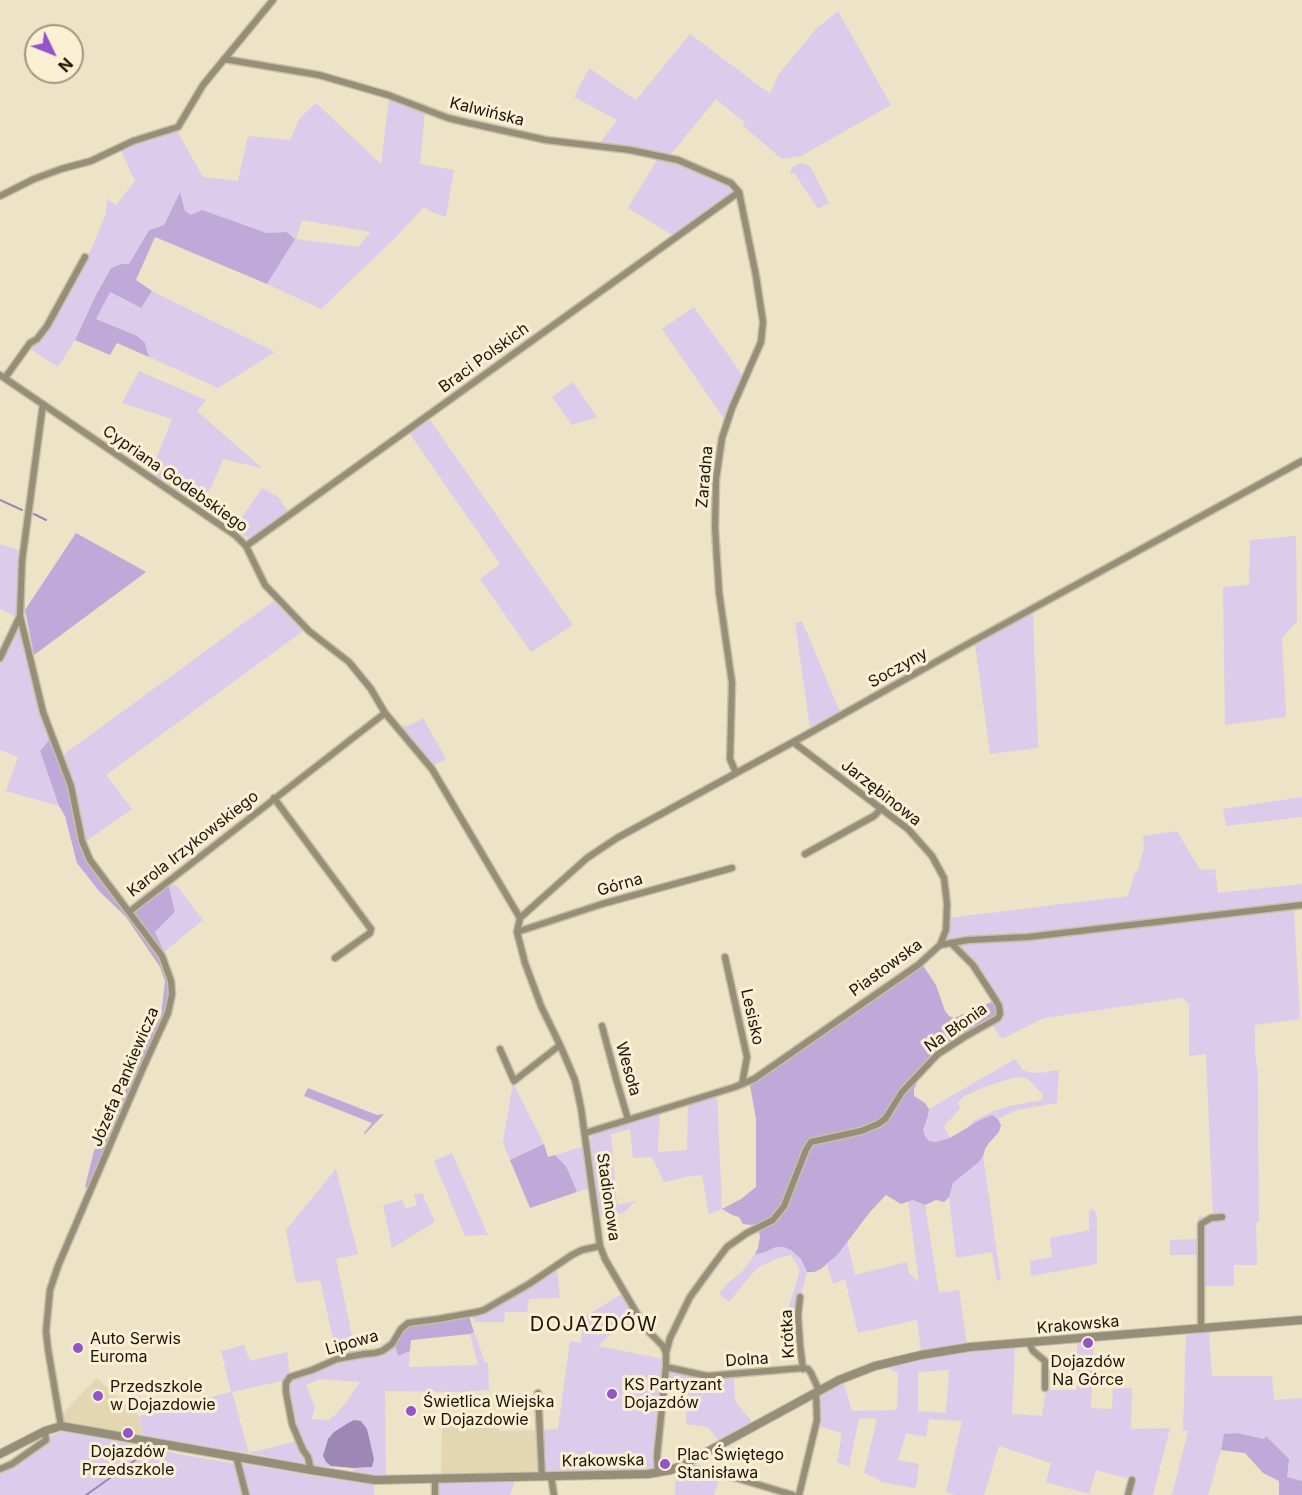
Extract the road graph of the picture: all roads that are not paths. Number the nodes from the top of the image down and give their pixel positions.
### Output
1 (273, 0) edge
2 (224, 59) junction
3 (739, 192) junction
4 (0, 196) edge
5 (85, 257) dead end
6 (3, 377) edge
7 (43, 404) junction
8 (1302, 461) edge
9 (246, 546) junction
10 (20, 616) junction
11 (0, 658) edge
12 (385, 713) junction
13 (793, 742) junction
14 (736, 773) junction
15 (274, 798) junction
16 (882, 808) junction
17 (805, 854) dead end
18 (732, 868) dead end
19 (1302, 905) edge
20 (129, 912) junction
21 (520, 918) junction
22 (517, 932) junction
23 (951, 943) junction
24 (940, 945) junction
25 (725, 957) dead end
26 (335, 958) dead end
27 (602, 1026) dead end
28 (560, 1045) junction
29 (500, 1049) dead end
30 (742, 1084) junction
31 (628, 1119) junction
32 (585, 1133) junction
33 (1222, 1217) dead end
34 (600, 1246) junction
35 (800, 1298) dead end
36 (1302, 1320) edge
37 (1201, 1329) junction
38 (1029, 1343) junction
39 (666, 1353) junction
40 (666, 1367) junction
41 (803, 1369) junction
42 (1045, 1388) dead end
43 (818, 1391) junction
44 (538, 1393) dead end
45 (61, 1426) junction
46 (45, 1431) junction
47 (0, 1454) edge
48 (236, 1456) junction
49 (687, 1463) junction
50 (0, 1469) edge
51 (311, 1470) junction
52 (658, 1473) junction
53 (542, 1476) junction
54 (551, 1476) junction
55 (435, 1478) junction
56 (1132, 1480) dead end
57 (246, 1495) edge
58 (435, 1495) edge
59 (554, 1495) edge
60 (793, 1495) edge
61 (798, 1495) edge
62 (1128, 1495) edge

1 - 2 street
2 - 3 street, Kalwińska
2 - 4 street
3 - 9 street, Braci Polskich
3 - 14 street, Zaradna
5 - 6 street
6 - 7 street, Cypriana Godebskiego
7 - 9 street, Cypriana Godebskiego
7 - 10 street, Józefa Pankiewicza
8 - 13 street, Soczyny
9 - 12 street, Cypriana Godebskiego
10 - 11 street
10 - 20 street, Józefa Pankiewicza
12 - 15 street, Karola Irzykowskiego
12 - 21 street, Cypriana Godebskiego
13 - 14 street, Soczyny
13 - 16 street, Jarzębinowa
14 - 21 street, Soczyny
15 - 20 street, Karola Irzykowskiego
15 - 26 street, Karola Irzykowskiego
16 - 17 street
16 - 24 street, Jarzębinowa
18 - 22 street, Górna
19 - 23 street, Piastowska
20 - 45 street, Józefa Pankiewicza
21 - 22 street, Stadionowa
22 - 28 street, Stadionowa
23 - 24 street, Piastowska
23 - 39 street, Na Błonia
24 - 30 street, Piastowska
25 - 30 street, Lesisko
27 - 31 street, Wesoła
28 - 29 street
28 - 32 street, Stadionowa
30 - 31 street, Piastowska
31 - 32 street, Piastowska
32 - 34 street, Stadionowa
33 - 37 street
34 - 39 street, Stadionowa
34 - 51 street, Lipowa
35 - 41 street, Krótka
36 - 37 street, Krakowska
37 - 38 street, Krakowska
38 - 42 street
38 - 43 street, Krakowska
39 - 40 street
40 - 41 street, Dolna
40 - 52 street
41 - 43 street
43 - 49 street, Krakowska
43 - 61 street
44 - 53 street
45 - 46 street
45 - 48 street, Krakowska
46 - 47 street
46 - 50 street
48 - 51 street, Krakowska
48 - 57 street
49 - 52 street, Krakowska
49 - 60 street
51 - 55 street, Krakowska
52 - 54 street, Krakowska
53 - 54 street, Krakowska
53 - 55 street, Krakowska
54 - 59 street
55 - 58 street
56 - 62 street

